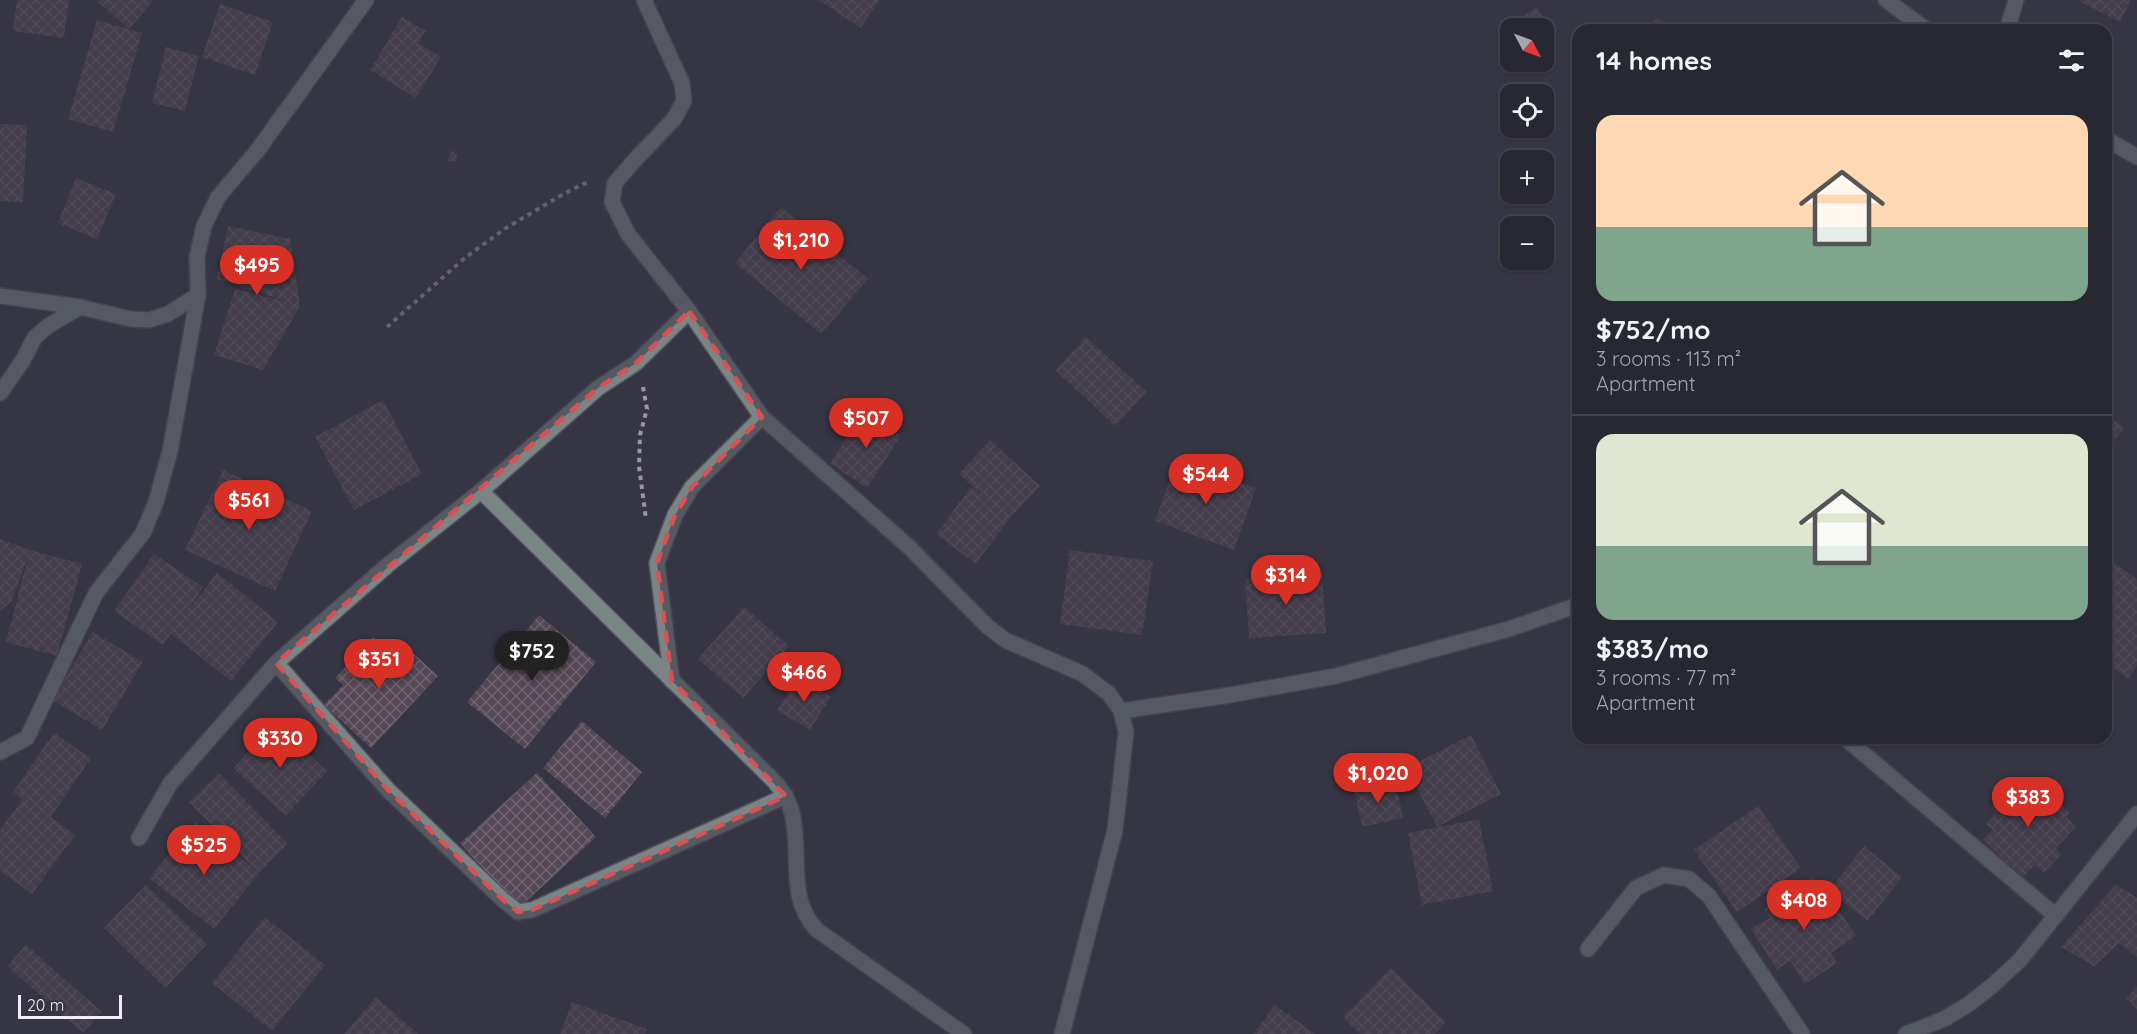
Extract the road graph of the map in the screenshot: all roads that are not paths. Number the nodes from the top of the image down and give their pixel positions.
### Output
1 (366, 0) edge
2 (644, 0) edge
3 (1886, 0) edge
4 (2016, 0) edge
5 (1919, 24) edge
6 (2009, 24) edge
7 (2112, 142) edge
8 (2137, 157) edge
9 (198, 295) junction
10 (0, 296) edge
11 (80, 307) junction
12 (689, 311) junction
13 (0, 393) edge
14 (762, 417) junction
15 (481, 491) junction
16 (1572, 607) edge
17 (276, 663) junction
18 (672, 681) junction
19 (1121, 711) junction
20 (1852, 744) edge
21 (0, 753) edge
22 (786, 796) junction
23 (2137, 814) edge
24 (139, 838) dead end
25 (2056, 916) junction
26 (1588, 949) dead end
27 (964, 1034) edge
28 (1062, 1034) edge
29 (1802, 1034) edge
30 (1906, 1034) edge

1 - 9 street
2 - 12 street
3 - 5 street
4 - 6 street
7 - 8 street
9 - 11 street
9 - 21 street
10 - 11 street
11 - 13 street
12 - 14 street
12 - 15 street
14 - 18 street
14 - 19 street
15 - 17 street
15 - 18 street
16 - 19 street
17 - 22 street
17 - 24 street
18 - 22 street
19 - 28 street
20 - 25 street
22 - 27 street
23 - 25 street
25 - 30 street
26 - 29 street

